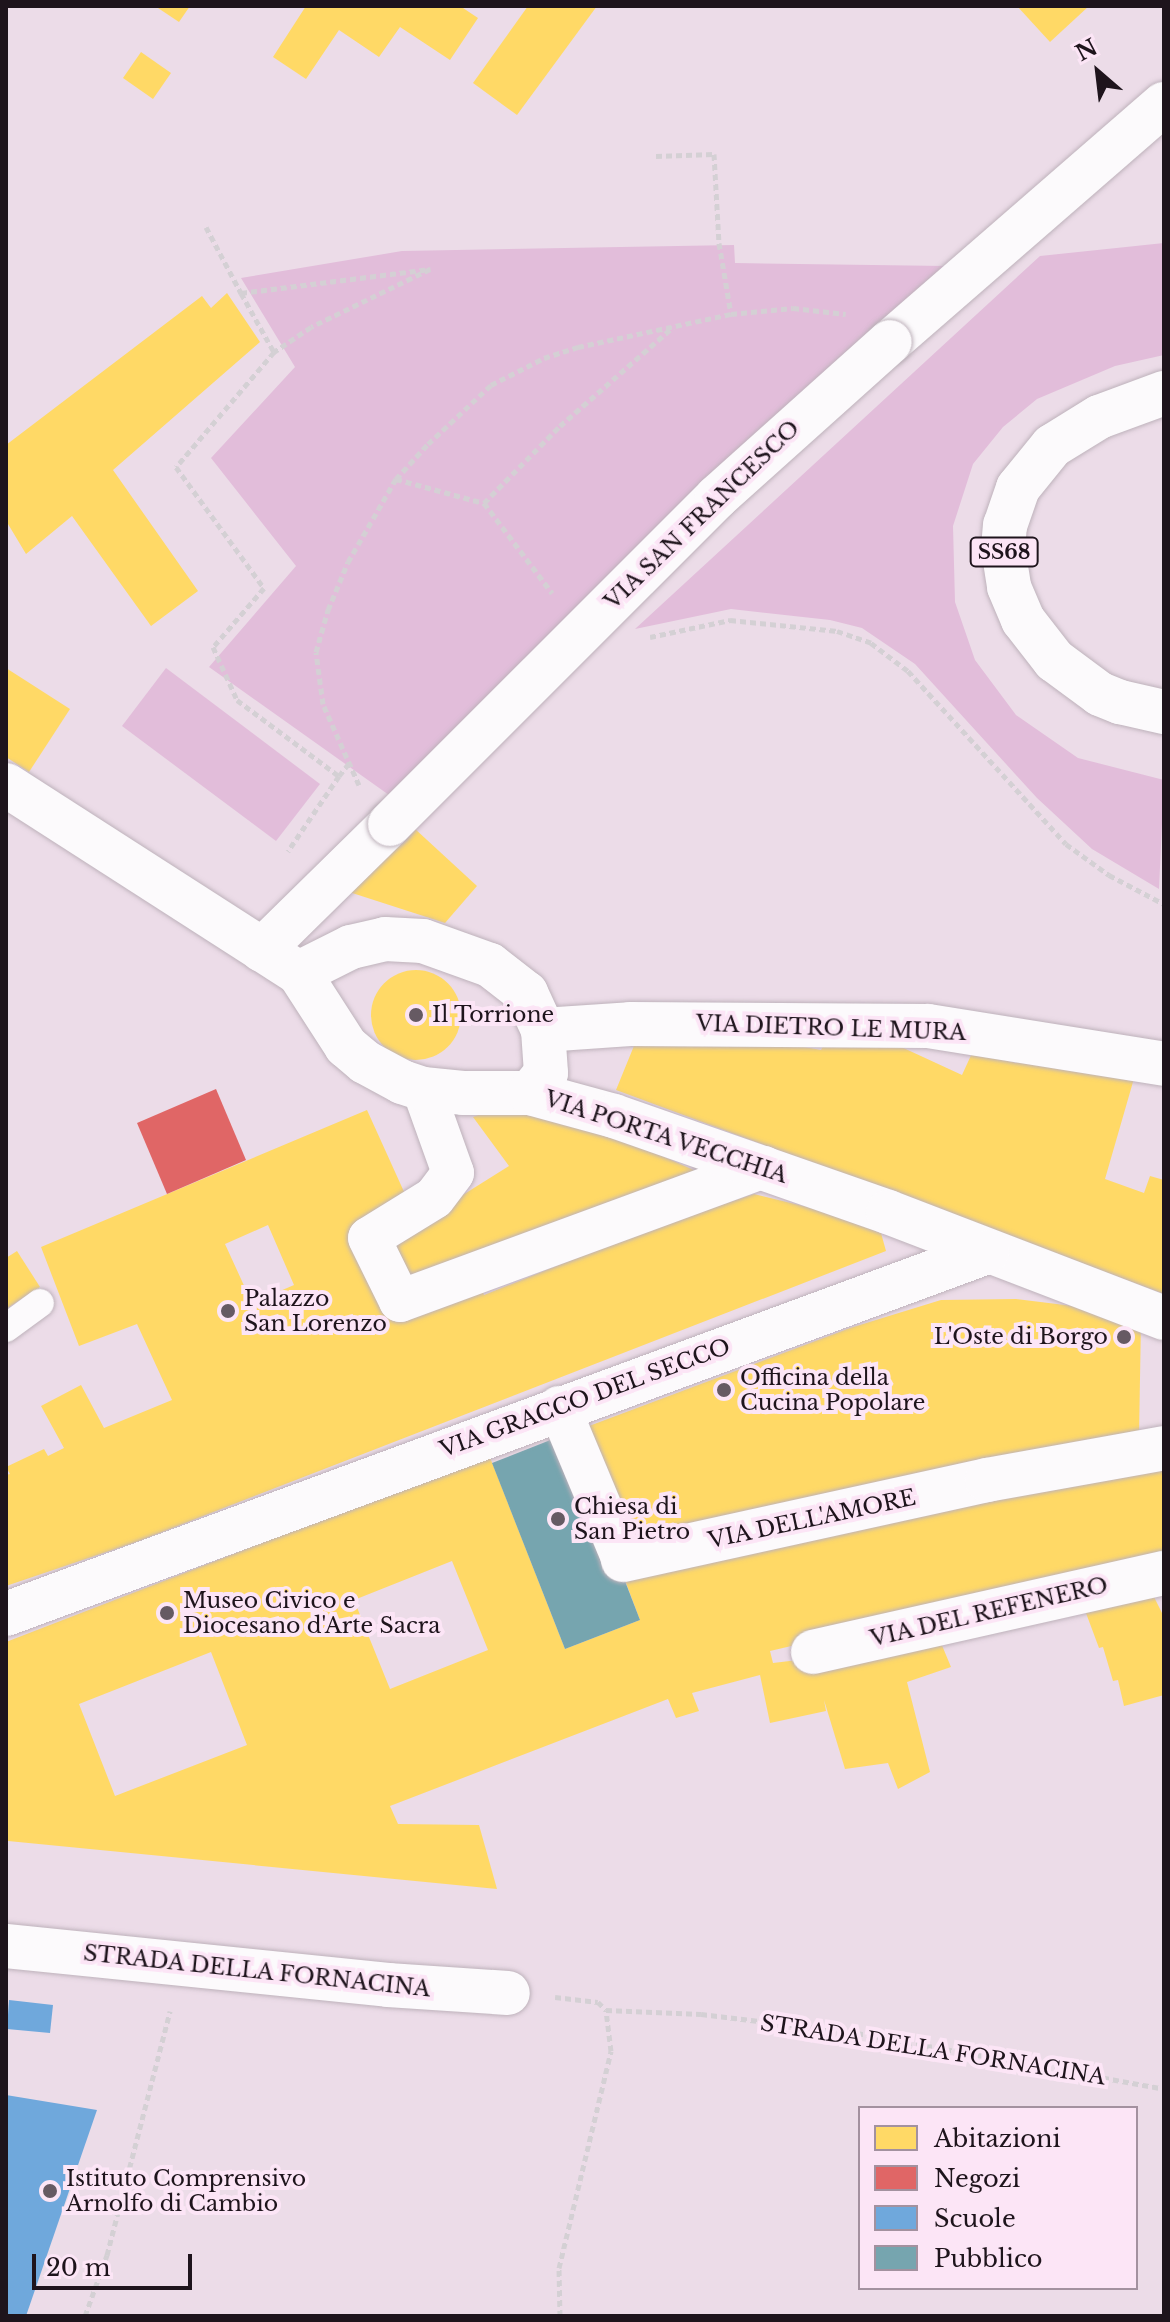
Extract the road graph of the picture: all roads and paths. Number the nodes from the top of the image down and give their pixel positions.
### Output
1 (1164, 104) edge
2 (656, 156) dead end
3 (206, 227) dead end
4 (241, 293) junction
5 (731, 314) junction
6 (675, 325) junction
7 (890, 342) junction
8 (274, 352) junction
9 (1164, 393) edge
10 (396, 479) junction
11 (484, 503) junction
12 (560, 603) dead end
13 (644, 639) dead end
14 (1164, 712) edge
15 (350, 762) junction
16 (339, 776) junction
17 (6, 785) edge
18 (374, 810) junction
19 (286, 853) dead end
20 (1164, 904) edge
21 (262, 950) junction
22 (299, 973) junction
23 (543, 1030) junction
24 (1164, 1064) edge
25 (423, 1089) junction
26 (530, 1093) junction
27 (764, 1167) junction
28 (987, 1252) junction
29 (40, 1303) dead end
30 (1164, 1318) edge
31 (6, 1328) edge
32 (559, 1407) junction
33 (1164, 1448) edge
34 (623, 1560) joint
35 (1164, 1573) edge
36 (6, 1614) edge
37 (813, 1652) dead end
38 (6, 1946) edge
39 (182, 1963) junction
40 (508, 1993) dead end
41 (1164, 2089) edge
42 (85, 2316) edge
43 (560, 2316) edge

1 - 7 street, VIA SAN FRANCESCO
2 - 5 path
3 - 4 path
4 - 8 path
4 - 8 path
5 - 6 path
5 - 7 path
6 - 10 path
6 - 11 path
7 - 18 street, VIA SAN FRANCESCO, bridge
8 - 16 path
9 - 14 street, SS68
10 - 11 path
10 - 15 path
11 - 12 path
13 - 20 path
15 - 16 path
15 - 18 path
16 - 19 path
17 - 21 street, VIA PORTA VECCHIA
18 - 21 street, VIA SAN FRANCESCO
21 - 22 street, VIA PORTA VECCHIA
22 - 23 street
22 - 25 street, VIA PORTA VECCHIA
23 - 24 street, VIA DIETRO LE MURA
23 - 26 street
25 - 26 street, VIA PORTA VECCHIA
25 - 27 street
26 - 27 street, VIA PORTA VECCHIA
27 - 28 street, VIA PORTA VECCHIA
28 - 30 street
28 - 32 street, VIA GRACCO DEL SECCO
29 - 31 lane
32 - 34 street, VIA DELL'AMORE
32 - 36 street, VIA GRACCO DEL SECCO
33 - 34 street, VIA DELL'AMORE
35 - 37 street, VIA DEL REFENERO
38 - 39 street, STRADA DELLA FORNACINA
39 - 40 street, STRADA DELLA FORNACINA
39 - 42 path
41 - 43 path, STRADA DELLA FORNACINA

